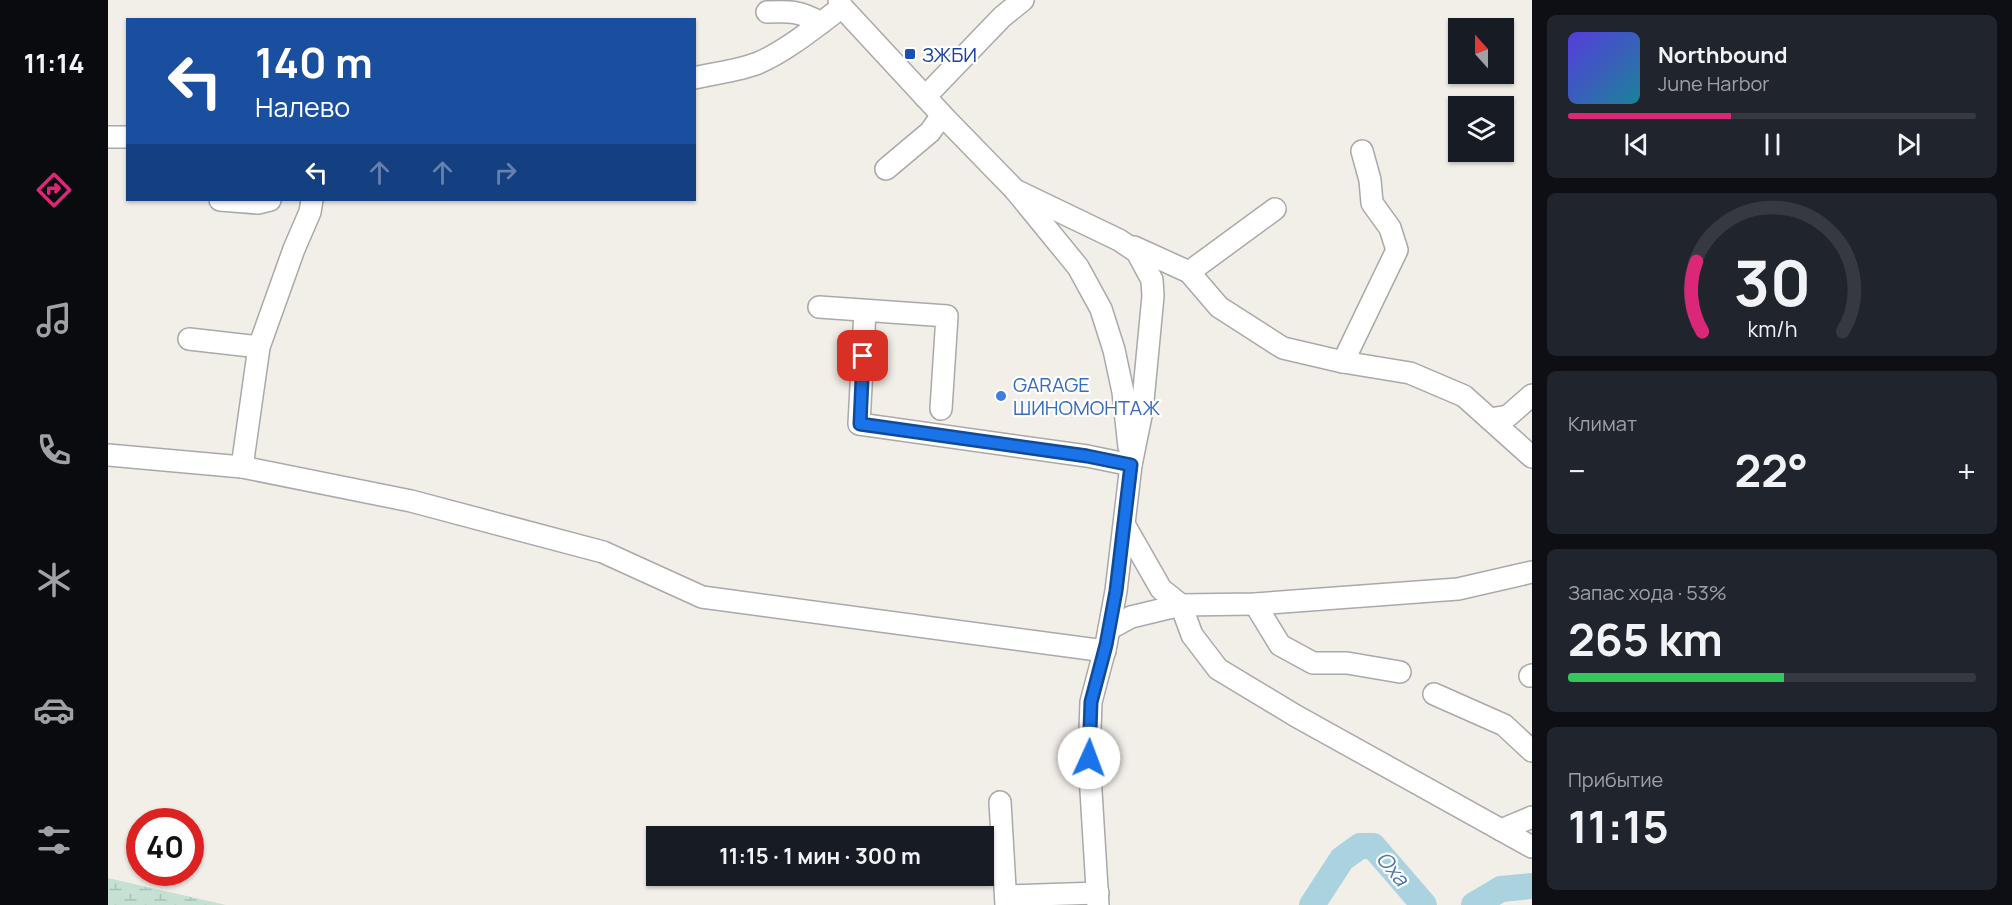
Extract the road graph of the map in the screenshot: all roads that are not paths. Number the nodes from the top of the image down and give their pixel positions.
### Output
1 (1023, 0) edge
2 (840, 3) edge
3 (767, 12) dead end
4 (821, 23) junction
5 (696, 78) edge
6 (925, 96) junction
7 (942, 115) junction
8 (108, 137) edge
9 (126, 137) edge
10 (1362, 151) dead end
11 (886, 169) dead end
12 (1015, 190) junction
13 (233, 201) edge
14 (266, 201) edge
15 (312, 201) edge
16 (1275, 208) dead end
17 (1119, 240) junction
18 (1189, 272) junction
19 (819, 307) dead end
20 (865, 311) junction
21 (189, 339) dead end
22 (259, 347) junction
23 (1343, 362) junction
24 (1532, 395) edge
25 (941, 409) dead end
26 (1490, 419) junction
27 (108, 455) edge
28 (1532, 457) edge
29 (1131, 465) junction
30 (242, 467) junction
31 (1125, 526) junction
32 (1532, 572) edge
33 (1255, 604) junction
34 (1182, 605) junction
35 (1109, 630) junction
36 (1105, 651) junction
37 (1400, 672) dead end
38 (1434, 694) dead end
39 (1532, 751) edge
40 (1000, 802) dead end
41 (1532, 817) edge
42 (1501, 830) junction
43 (1532, 848) edge
44 (1098, 899) edge
45 (1006, 901) edge

1 - 6 street
2 - 4 street
2 - 6 street
3 - 4 street
4 - 5 street
6 - 7 street
7 - 11 street
7 - 12 street
8 - 9 street
10 - 23 street
12 - 17 street
12 - 29 street
13 - 14 street
15 - 22 street
16 - 18 street
17 - 18 street
17 - 29 street
18 - 23 street
19 - 20 street
20 - 25 street
20 - 29 street
21 - 22 street
22 - 30 street
23 - 26 street
24 - 26 street
26 - 28 street
27 - 30 street
29 - 31 street
30 - 36 street
31 - 34 street
31 - 35 street
32 - 33 street
33 - 34 street
33 - 37 street
34 - 35 street
34 - 42 street
35 - 36 street
36 - 44 street
38 - 39 street
40 - 45 street
41 - 42 street
42 - 43 street
44 - 45 street

